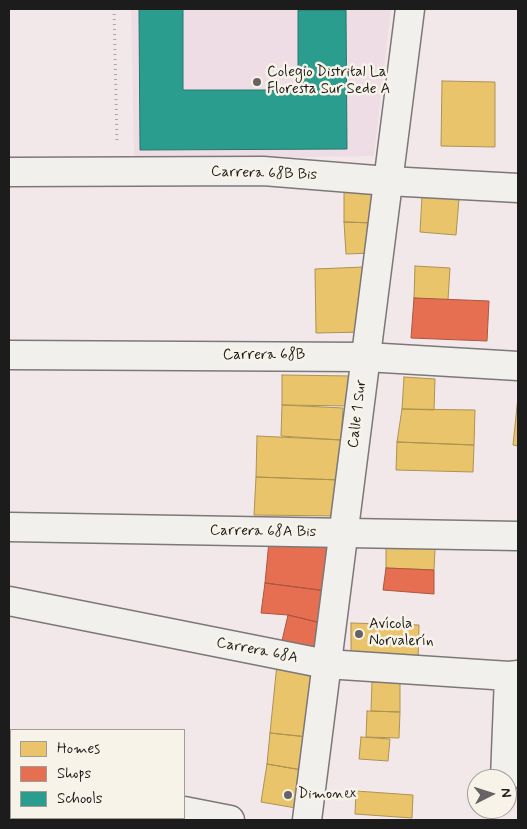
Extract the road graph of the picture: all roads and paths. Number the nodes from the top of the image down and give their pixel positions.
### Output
1 (114, 9) edge
2 (410, 9) edge
3 (9, 172) edge
4 (118, 172) junction
5 (388, 181) junction
6 (518, 188) edge
7 (9, 355) edge
8 (366, 357) junction
9 (518, 366) edge
10 (9, 527) edge
11 (343, 534) junction
12 (518, 536) edge
13 (9, 601) edge
14 (326, 664) junction
15 (514, 676) edge
16 (505, 769) edge
17 (185, 811) edge
18 (230, 820) edge
19 (307, 820) edge

1 - 4 path
2 - 5 street, Calle 1 Sur
3 - 4 street, Carrera 68B Bis
4 - 5 street, Carrera 68B Bis
5 - 6 street, Carrera 68B Bis
5 - 8 street, Calle 1 Sur
7 - 8 street, Carrera 68B
8 - 9 street, Carrera 68B
8 - 11 street, Calle 1 Sur
10 - 11 street, Carrera 68A Bis
11 - 12 street, Carrera 68A Bis
11 - 14 street, Calle 1 Sur
13 - 14 street, Carrera 68A
14 - 15 street, Carrera 68A
14 - 19 street, Calle 1 Sur
15 - 16 street, Carrera 68A
17 - 18 street

